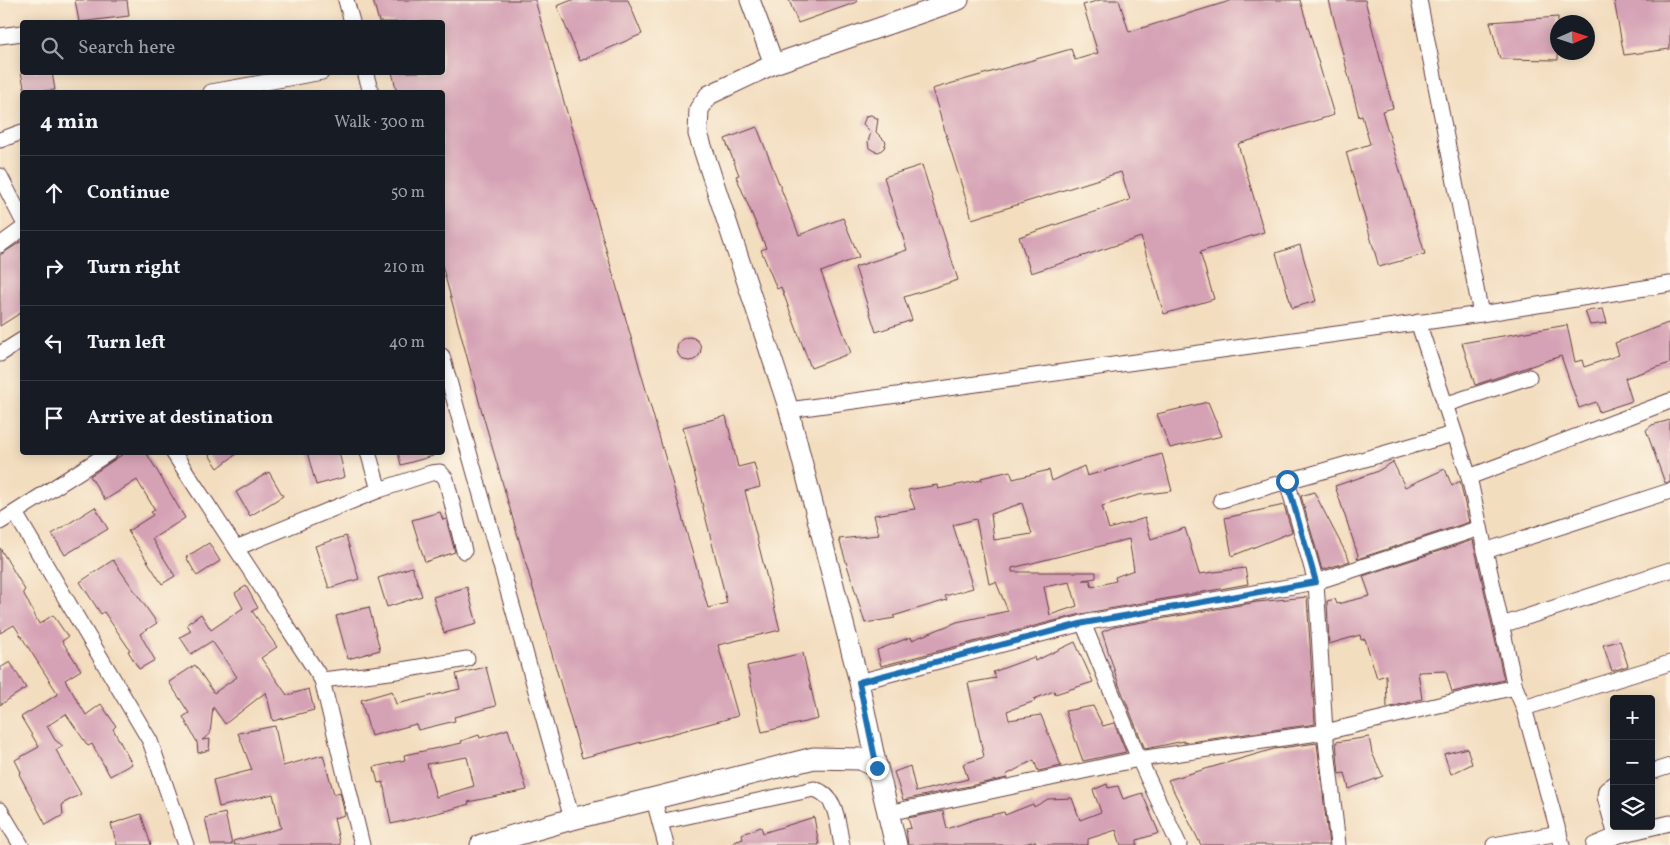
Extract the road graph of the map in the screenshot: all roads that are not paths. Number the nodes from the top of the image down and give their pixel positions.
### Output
1 (346, 0) edge
2 (750, 0) edge
3 (959, 0) edge
4 (1419, 0) edge
5 (351, 20) edge
6 (20, 33) edge
7 (0, 36) edge
8 (774, 64) junction
9 (305, 75) edge
10 (366, 75) edge
11 (222, 90) edge
12 (370, 90) edge
13 (20, 133) edge
14 (0, 140) edge
15 (0, 176) edge
16 (20, 215) edge
17 (20, 230) edge
18 (0, 245) edge
19 (1670, 284) edge
20 (1481, 314) junction
21 (1418, 322) junction
22 (20, 341) edge
23 (0, 354) edge
24 (445, 367) edge
25 (1529, 376) dead end
26 (1670, 401) edge
27 (1444, 405) junction
28 (789, 410) junction
29 (1453, 434) junction
30 (105, 455) edge
31 (175, 455) edge
32 (369, 455) edge
33 (1469, 476) junction
34 (1287, 481) junction
35 (380, 490) junction
36 (1670, 491) edge
37 (1221, 500) dead end
38 (15, 513) junction
39 (0, 522) edge
40 (1480, 528) junction
41 (236, 548) junction
42 (464, 551) dead end
43 (1485, 551) junction
44 (1670, 570) edge
45 (1316, 582) junction
46 (1084, 623) junction
47 (1502, 625) junction
48 (467, 659) dead end
49 (1670, 663) edge
50 (322, 680) junction
51 (859, 682) junction
52 (1515, 687) junction
53 (1524, 708) junction
54 (1325, 732) junction
55 (1139, 759) junction
56 (1670, 766) edge
57 (877, 768) junction
58 (1655, 771) edge
59 (1613, 785) edge
60 (654, 800) junction
61 (0, 810) edge
62 (888, 813) junction
63 (572, 819) junction
64 (660, 822) junction
65 (1670, 823) edge
66 (1616, 836) junction
67 (1561, 839) edge
68 (21, 845) edge
69 (186, 845) edge
70 (362, 845) edge
71 (482, 845) edge
72 (666, 845) edge
73 (842, 845) edge
74 (896, 845) edge
75 (1179, 845) edge
76 (1338, 845) edge
77 (1494, 845) edge
78 (1594, 845) edge

1 - 5 street
2 - 8 street
3 - 8 street
4 - 20 street
6 - 7 street
8 - 28 street
9 - 11 street
10 - 12 street
13 - 14 street
15 - 16 street
17 - 18 street
19 - 20 street
20 - 21 street
21 - 27 street
21 - 28 street
22 - 23 street
24 - 63 street
25 - 27 street
26 - 33 street
27 - 29 street
28 - 51 street
29 - 33 street
29 - 34 street
30 - 38 street
31 - 41 street
32 - 35 street
33 - 40 street
34 - 37 street
34 - 45 street
35 - 41 street
35 - 42 street
36 - 43 street
38 - 39 street
38 - 69 street
40 - 43 street
40 - 45 street
41 - 50 street
43 - 47 street
44 - 47 street
45 - 46 street
45 - 54 street
46 - 51 street
46 - 55 street
47 - 52 street
48 - 50 street
49 - 53 street
50 - 70 street
51 - 57 street
52 - 53 street
52 - 54 street
53 - 67 street
54 - 55 street
54 - 76 street
55 - 62 street
55 - 75 street
56 - 58 street
57 - 60 main road
57 - 62 main road
59 - 66 street
60 - 63 main road
60 - 64 street
61 - 68 street
62 - 74 main road
63 - 71 main road
64 - 72 street
64 - 73 street
65 - 66 street
66 - 78 street
67 - 77 street

